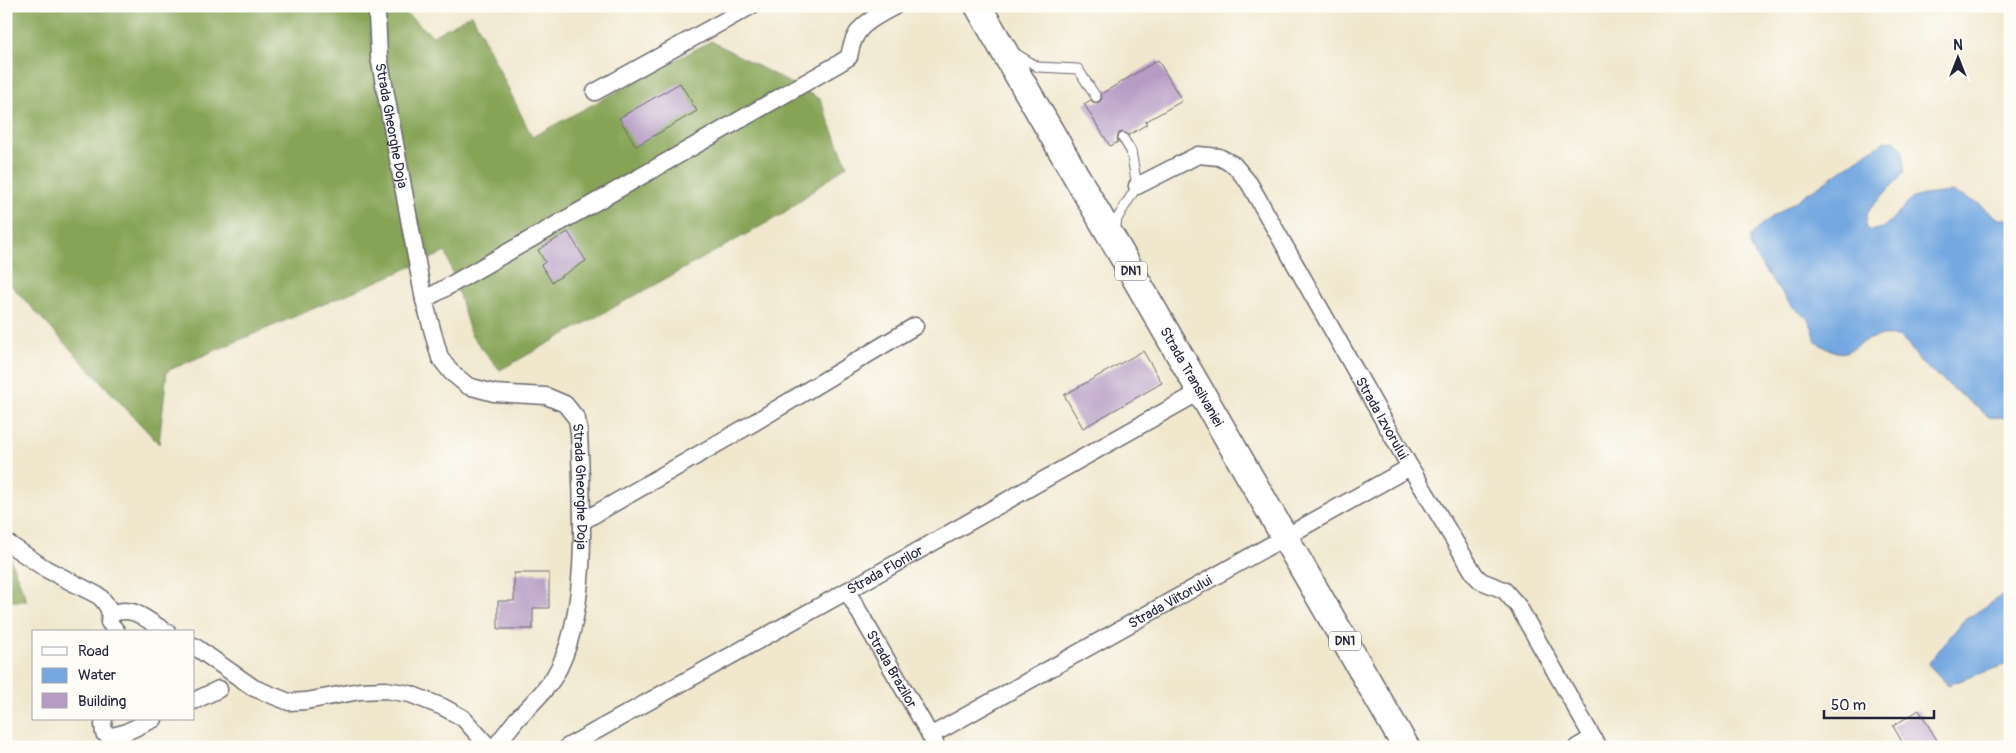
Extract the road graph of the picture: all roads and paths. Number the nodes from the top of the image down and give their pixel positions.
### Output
1 (379, 6) edge
2 (751, 6) edge
3 (895, 6) edge
4 (978, 6) edge
5 (1000, 44) junction
6 (595, 92) dead end
7 (1096, 97) dead end
8 (1123, 138) dead end
9 (1137, 186) junction
10 (1113, 242) junction
11 (424, 300) junction
12 (915, 326) dead end
13 (1200, 391) junction
14 (1410, 466) junction
15 (583, 521) junction
16 (1284, 536) junction
17 (6, 542) edge
18 (847, 592) junction
19 (111, 614) junction
20 (115, 630) edge
21 (164, 630) edge
22 (195, 647) edge
23 (219, 689) dead end
24 (195, 701) edge
25 (104, 720) edge
26 (152, 720) edge
27 (933, 741) edge
28 (1596, 742) edge
29 (489, 747) edge
30 (495, 747) edge
31 (567, 747) edge
32 (1406, 747) edge
33 (1577, 747) edge

1 - 11 street, Strada Gheorghe Doja
2 - 6 street
3 - 11 street
4 - 5 main road, Strada Transilvaniei / DN1
5 - 7 lane
5 - 10 main road, Strada Transilvaniei / DN1
8 - 9 lane
9 - 10 lane
9 - 14 street, Strada Izvorului
10 - 13 main road, Strada Transilvaniei / DN1
11 - 15 street, Strada Gheorghe Doja
12 - 15 street
13 - 16 main road, Strada Transilvaniei / DN1
13 - 18 street, Strada Florilor
14 - 16 street, Strada Viitorului
14 - 28 street, Strada Izvorului
15 - 30 street, Strada Gheorghe Doja
16 - 27 street, Strada Viitorului
16 - 32 main road, Strada Transilvaniei / DN1
17 - 19 street
18 - 27 street, Strada Brazilor
18 - 31 street, Strada Florilor
19 - 20 street
19 - 21 street
22 - 29 street
23 - 24 street
25 - 26 street
28 - 33 street

